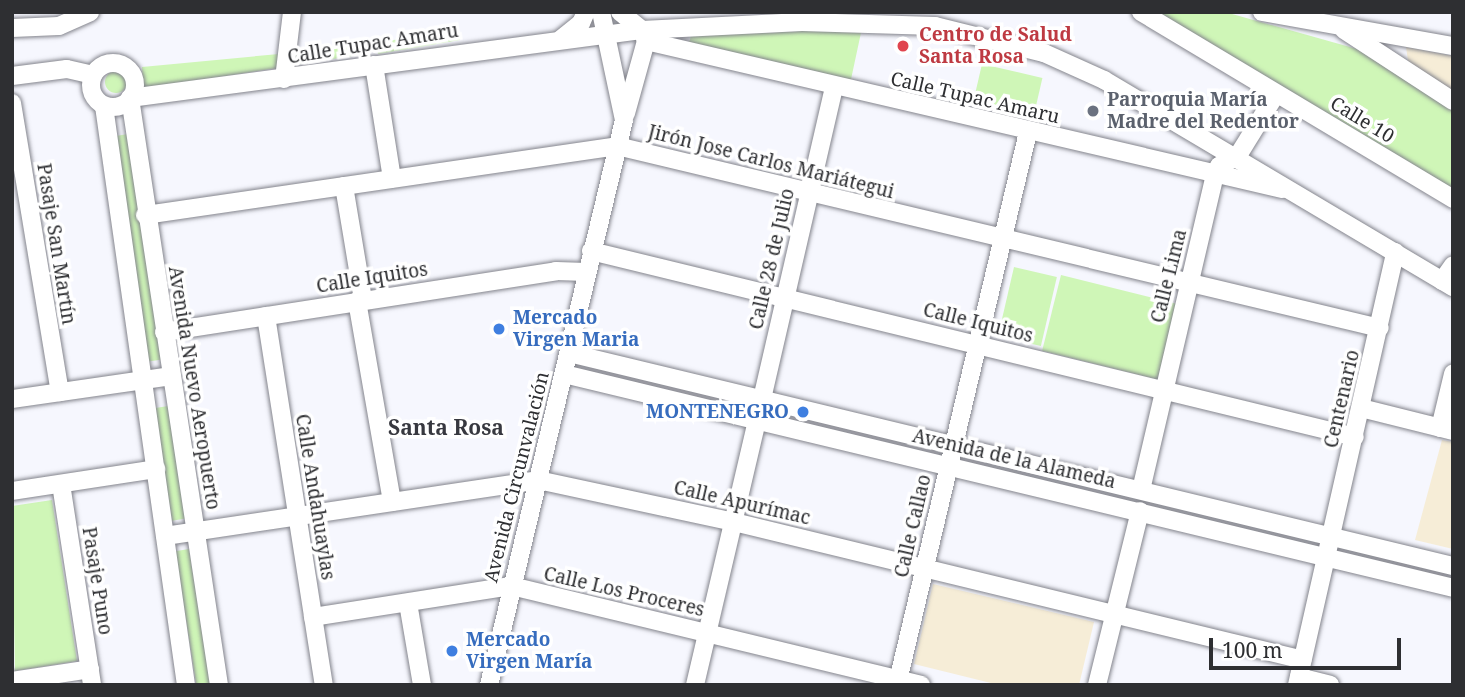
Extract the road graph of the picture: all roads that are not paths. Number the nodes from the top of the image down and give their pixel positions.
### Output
1 (90, 12) edge
2 (292, 12) edge
3 (586, 12) edge
4 (601, 12) edge
5 (620, 12) edge
6 (1262, 12) edge
7 (1142, 13) edge
8 (1338, 26) junction
9 (12, 29) edge
10 (606, 34) junction
11 (644, 36) junction
12 (561, 39) junction
13 (1453, 46) edge
14 (374, 65) junction
15 (93, 75) junction
16 (12, 76) edge
17 (284, 79) junction
18 (834, 87) junction
19 (1276, 93) junction
20 (130, 98) junction
21 (1453, 101) edge
22 (12, 103) edge
23 (104, 106) junction
24 (624, 120) junction
25 (1028, 132) junction
26 (617, 146) junction
27 (1237, 157) junction
28 (1215, 175) junction
29 (392, 179) junction
30 (344, 186) junction
31 (1296, 192) junction
32 (808, 194) junction
33 (1453, 199) edge
34 (145, 215) junction
35 (1002, 239) junction
36 (591, 251) junction
37 (1395, 252) junction
38 (1453, 265) edge
39 (587, 272) junction
40 (1189, 283) junction
41 (1448, 284) edge
42 (784, 298) junction
43 (360, 301) junction
44 (266, 316) junction
45 (1380, 328) junction
46 (164, 332) junction
47 (977, 345) junction
48 (569, 353) junction
49 (564, 374) junction
50 (1453, 374) edge
51 (171, 376) junction
52 (145, 380) junction
53 (1163, 390) junction
54 (60, 392) junction
55 (12, 399) edge
56 (762, 399) junction
57 (1362, 408) junction
58 (757, 420) junction
59 (1447, 429) edge
60 (1355, 437) junction
61 (953, 445) junction
62 (948, 465) junction
63 (156, 469) junction
64 (538, 480) junction
65 (61, 484) junction
66 (1141, 490) junction
67 (12, 491) edge
68 (392, 502) junction
69 (1140, 511) junction
70 (296, 516) junction
71 (734, 522) junction
72 (197, 531) junction
73 (1332, 535) junction
74 (165, 536) junction
75 (1328, 555) junction
76 (1453, 566) edge
77 (925, 568) junction
78 (512, 586) junction
79 (1453, 588) edge
80 (408, 603) junction
81 (1114, 615) junction
82 (313, 617) junction
83 (708, 633) junction
84 (1299, 674) edge
85 (91, 677) edge
86 (12, 681) edge
87 (897, 682) edge
88 (186, 685) edge
89 (219, 685) edge
90 (324, 685) edge
91 (422, 685) edge
92 (489, 685) edge
93 (695, 685) edge
94 (921, 685) edge
95 (1097, 685) edge
96 (1330, 685) edge

1 - 9 street
2 - 17 street
3 - 12 street
4 - 10 street, Avenida Circunvalación
5 - 11 street
6 - 8 street
7 - 19 street, Calle 10
8 - 13 street
8 - 21 street
10 - 11 street, Calle Tupac Amaru
10 - 12 street, Calle Tupac Amaru
10 - 24 street, Avenida Circunvalación
11 - 18 street, Calle Tupac Amaru
11 - 24 street
11 - 27 street, Calle Tupac Amaru
12 - 14 street, Calle Tupac Amaru
14 - 17 street, Calle Tupac Amaru
14 - 29 street
15 - 16 street
15 - 20 street
15 - 23 street
17 - 20 street, Calle Tupac Amaru
18 - 25 street, Calle Tupac Amaru
18 - 32 street, Calle 28 de Julio
19 - 27 street
19 - 33 street, Calle 10
20 - 23 street
20 - 34 street, Avenida Nuevo Aeropuerto
22 - 54 street, Pasaje San Martín
23 - 52 street
24 - 26 street, Avenida Circunvalación
25 - 28 street, Calle Tupac Amaru
25 - 35 street, Calle Callao
26 - 29 street, Jirón Jose Carlos Mariátegui
26 - 32 street, Jirón Jose Carlos Mariátegui
26 - 36 street, Avenida Circunvalación
27 - 28 street
27 - 31 street, Calle Tupac Amaru
28 - 31 street, Calle Tupac Amaru
28 - 40 street, Calle Lima
29 - 30 street, Jirón Jose Carlos Mariátegui
30 - 34 street, Jirón Jose Carlos Mariátegui
30 - 43 street
31 - 37 street, Calle Tupac Amaru
32 - 35 street, Jirón Jose Carlos Mariátegui
32 - 42 street, Calle 28 de Julio
34 - 46 street, Avenida Nuevo Aeropuerto
35 - 40 street, Jirón Jose Carlos Mariátegui
35 - 47 street, Calle Callao
36 - 39 street, Avenida Circunvalación
36 - 42 street, Calle Iquitos
37 - 41 street, Calle Tupac Amaru
37 - 45 street, Centenario
38 - 41 street
39 - 43 street, Calle Iquitos
39 - 48 street, Avenida Circunvalación
40 - 45 street, Jirón Jose Carlos Mariátegui
40 - 53 street, Calle Lima
42 - 47 street, Calle Iquitos
42 - 56 street, Calle 28 de Julio
43 - 44 street, Calle Iquitos
43 - 68 street
44 - 46 street, Calle Iquitos
44 - 70 street, Calle Andahuaylas
45 - 57 street, Centenario
46 - 51 street, Avenida Nuevo Aeropuerto
47 - 53 street, Calle Iquitos
47 - 61 street, Calle Callao
48 - 49 street, Avenida Circunvalación
48 - 56 street, Avenida de la Alameda
49 - 58 street, Avenida de la Alameda
49 - 64 street, Avenida Circunvalación
50 - 59 street
51 - 52 street
51 - 72 street, Avenida Nuevo Aeropuerto
52 - 54 street
52 - 63 street
53 - 60 street, Calle Iquitos
53 - 66 street, Calle Lima
54 - 55 street
56 - 61 street, Avenida de la Alameda
57 - 59 street
57 - 60 street, Centenario
58 - 62 street, Avenida de la Alameda
58 - 71 street
60 - 73 street, Centenario
61 - 62 street, Calle Callao
61 - 66 street, Avenida de la Alameda
62 - 69 street, Avenida de la Alameda
62 - 77 street, Calle Callao
63 - 65 street
63 - 74 street
64 - 68 street, Calle Apurímac
64 - 71 street, Calle Apurímac
64 - 78 street, Avenida Circunvalación
65 - 67 street
65 - 85 street, Pasaje Puno
66 - 73 street, Avenida de la Alameda
68 - 70 street, Calle Apurímac
69 - 75 street, Avenida de la Alameda
69 - 81 street
70 - 72 street, Calle Apurímac
70 - 82 street, Calle Andahuaylas
71 - 77 street, Calle Apurímac
71 - 83 street
72 - 74 street, Calle Apurímac
72 - 89 street, Avenida Nuevo Aeropuerto
73 - 75 street, Centenario
73 - 76 street, Avenida de la Alameda
74 - 88 street
75 - 79 street, Avenida de la Alameda
75 - 84 street, Centenario
77 - 81 street, Calle Apurímac
77 - 87 street, Calle Callao
78 - 80 street, Calle Los Proceres
78 - 83 street, Calle Los Proceres
78 - 92 street, Avenida Circunvalación
80 - 82 street, Calle Los Proceres
80 - 91 street
81 - 84 street, Calle Apurímac
81 - 95 street
82 - 90 street, Calle Andahuaylas
83 - 87 street, Calle Los Proceres
83 - 93 street
84 - 96 street, Calle Apurímac
85 - 86 street
87 - 94 street, Calle Los Proceres

